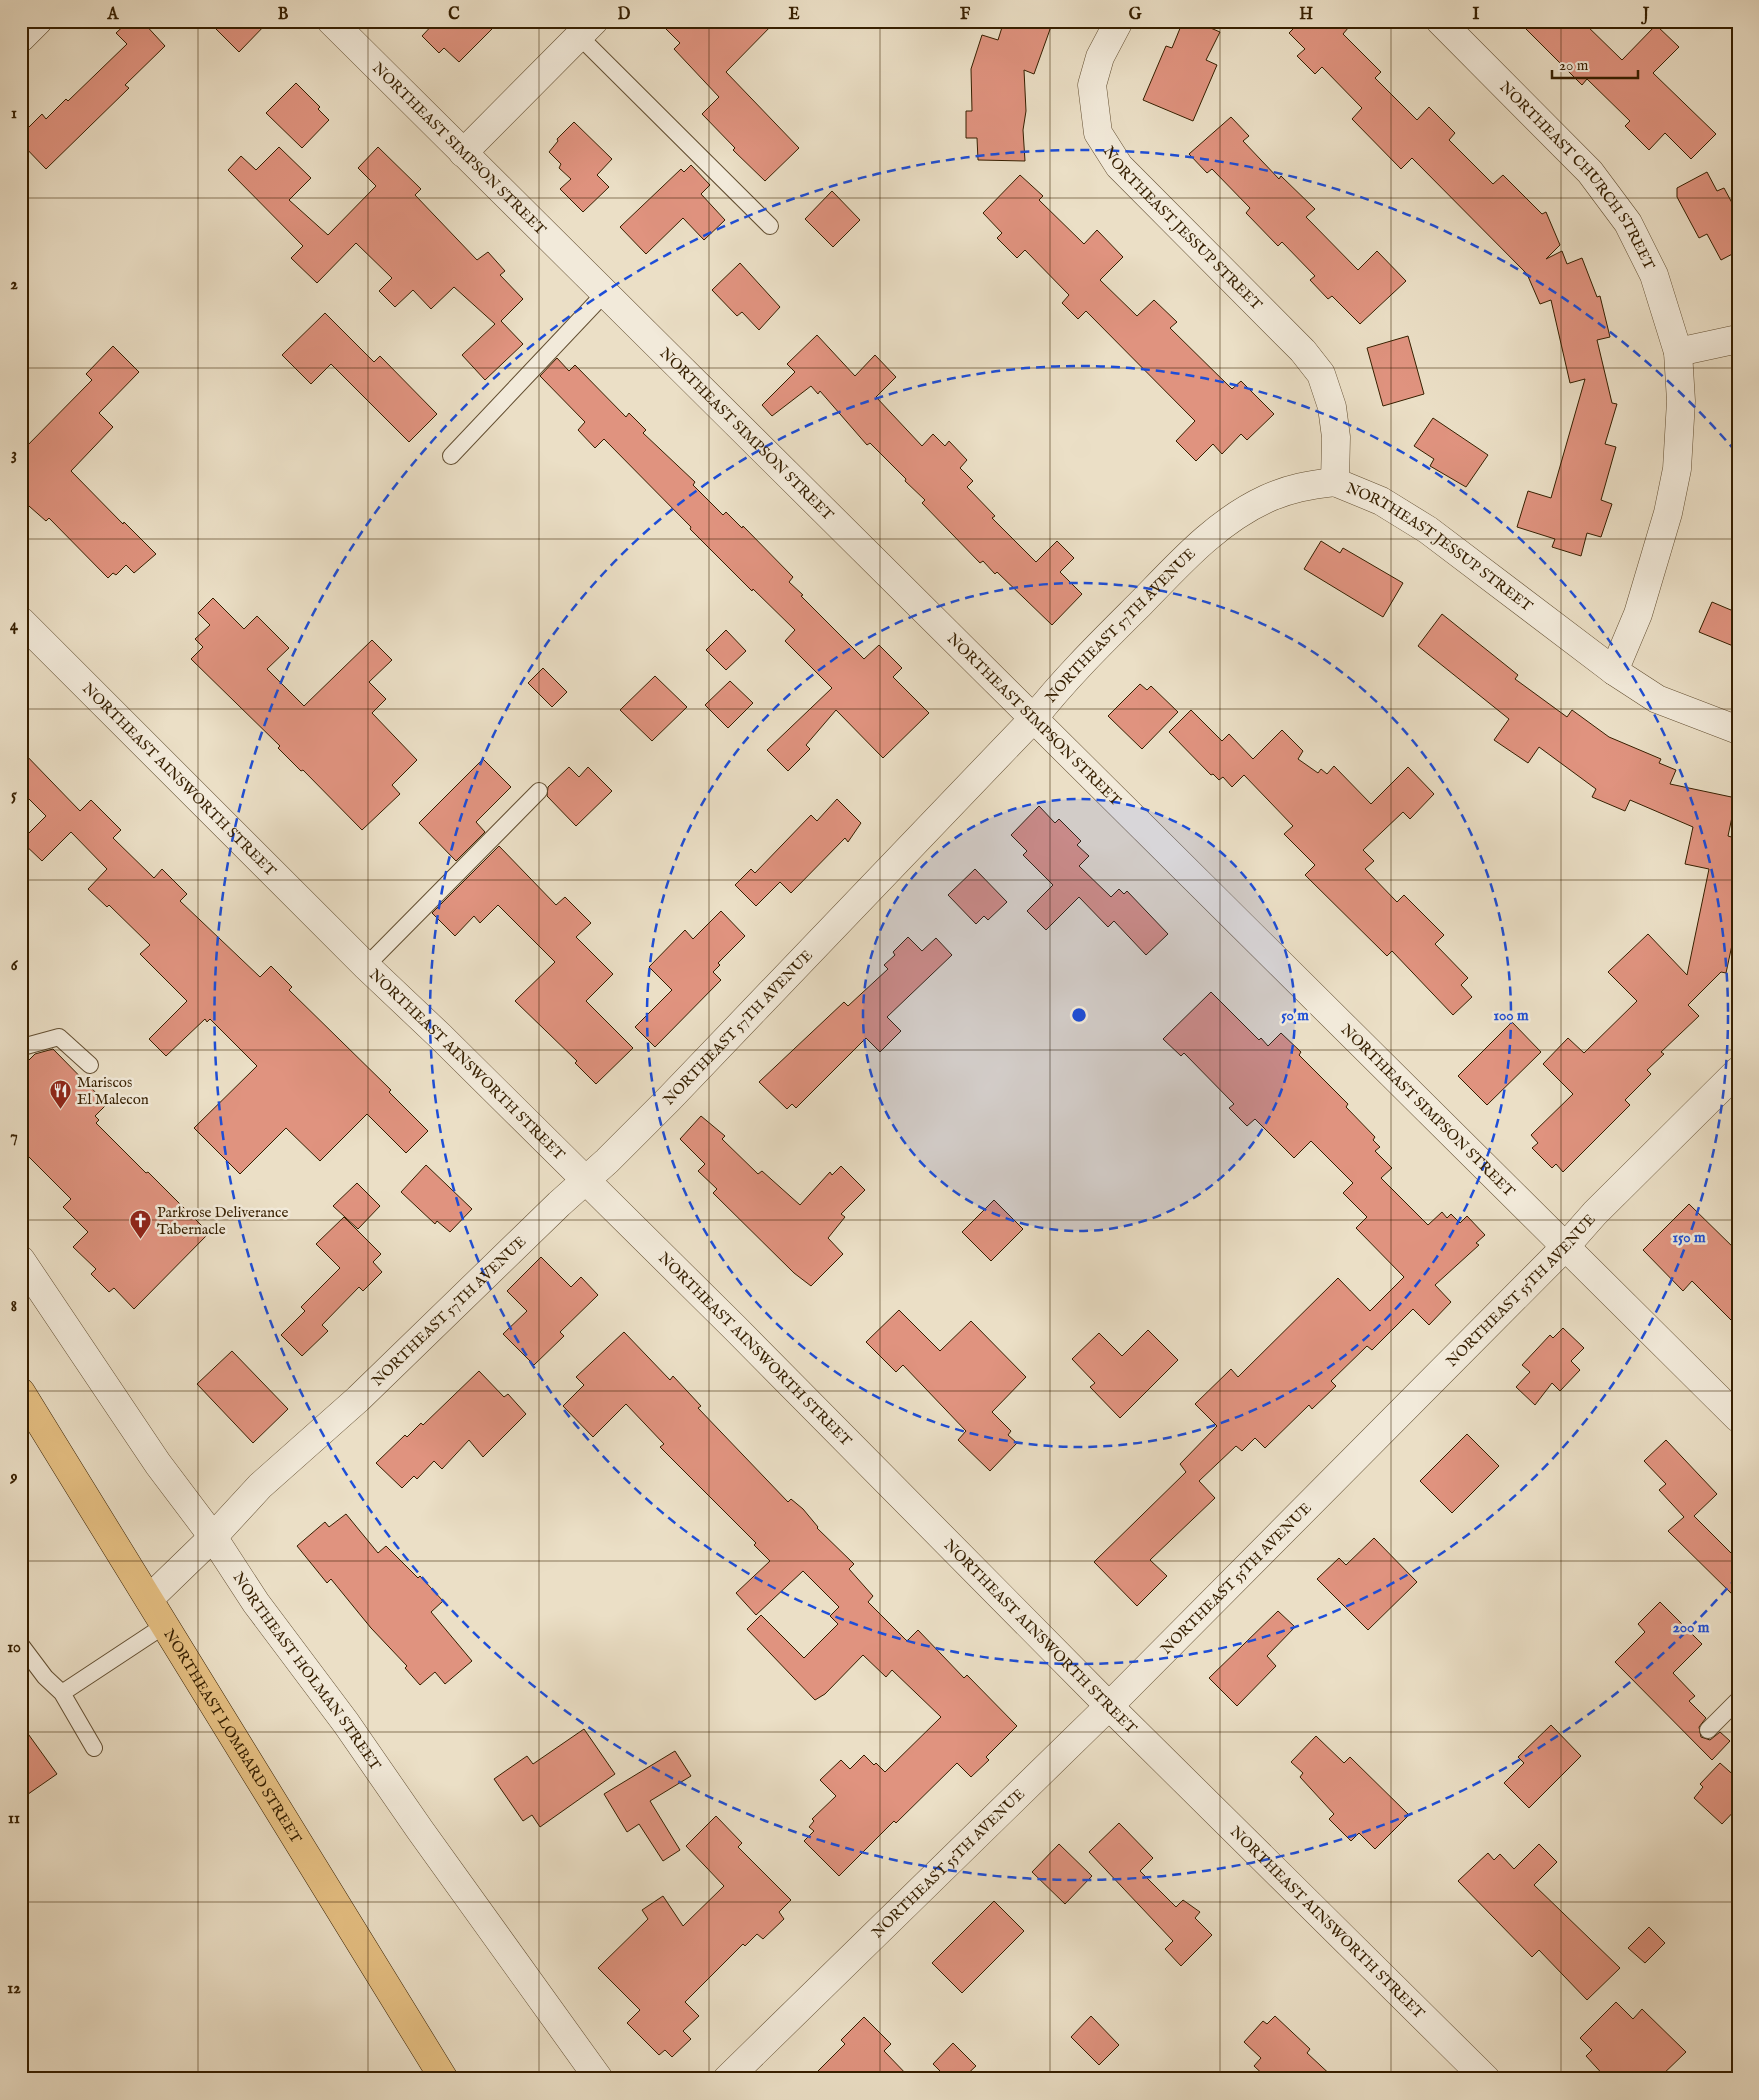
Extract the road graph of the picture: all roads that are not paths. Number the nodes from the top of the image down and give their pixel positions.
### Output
1 (38, 21) edge
2 (331, 21) edge
3 (1120, 21) edge
4 (1440, 21) edge
5 (587, 29) edge
6 (21, 38) edge
7 (463, 153) junction
8 (770, 226) dead end
9 (604, 293) junction
10 (1738, 339) edge
11 (1678, 352) junction
12 (451, 456) dead end
13 (1335, 482) junction
14 (21, 621) edge
15 (1614, 671) junction
16 (1033, 719) junction
17 (1738, 730) edge
18 (539, 791) dead end
19 (366, 966) junction
20 (23, 1046) edge
21 (90, 1065) dead end
22 (1738, 1071) edge
23 (586, 1180) junction
24 (1565, 1247) junction
25 (21, 1260) edge
26 (21, 1392) edge
27 (1738, 1418) edge
28 (213, 1537) junction
29 (149, 1599) junction
30 (165, 1625) junction
31 (21, 1646) edge
32 (62, 1693) junction
33 (1738, 1700) edge
34 (1109, 1706) junction
35 (1708, 1730) dead end
36 (94, 1748) dead end
37 (444, 2079) edge
38 (599, 2079) edge
39 (727, 2079) edge
40 (1486, 2079) edge

1 - 6 street
2 - 7 street, NORTHEAST SIMPSON STREET
3 - 13 street, NORTHEAST JESSUP STREET
4 - 11 street, NORTHEAST CHURCH STREET
5 - 7 street
5 - 8 lane
7 - 9 street, NORTHEAST SIMPSON STREET
9 - 12 lane
9 - 16 street, NORTHEAST SIMPSON STREET
10 - 11 street
11 - 15 street, NORTHEAST CHURCH STREET
13 - 15 street, NORTHEAST JESSUP STREET
13 - 16 street, NORTHEAST 57TH AVENUE
14 - 19 street, NORTHEAST AINSWORTH STREET
15 - 17 street, NORTHEAST JESSUP STREET
16 - 23 street, NORTHEAST 57TH AVENUE
16 - 24 street, NORTHEAST SIMPSON STREET
18 - 19 lane
19 - 23 street, NORTHEAST AINSWORTH STREET
20 - 21 lane
22 - 24 street, NORTHEAST 55TH AVENUE
23 - 28 street, NORTHEAST 57TH AVENUE
23 - 34 street, NORTHEAST AINSWORTH STREET
24 - 27 street, NORTHEAST SIMPSON STREET
24 - 34 street, NORTHEAST 55TH AVENUE
25 - 28 street, NORTHEAST HOLMAN STREET
26 - 29 main road, NORTHEAST LOMBARD STREET
28 - 29 street, NORTHEAST 57TH AVENUE
28 - 38 street, NORTHEAST HOLMAN STREET
29 - 30 main road, NORTHEAST LOMBARD STREET
30 - 32 lane
30 - 37 main road, NORTHEAST LOMBARD STREET
31 - 32 lane
32 - 36 lane
33 - 35 lane
34 - 39 street, NORTHEAST 55TH AVENUE
34 - 40 street, NORTHEAST AINSWORTH STREET

